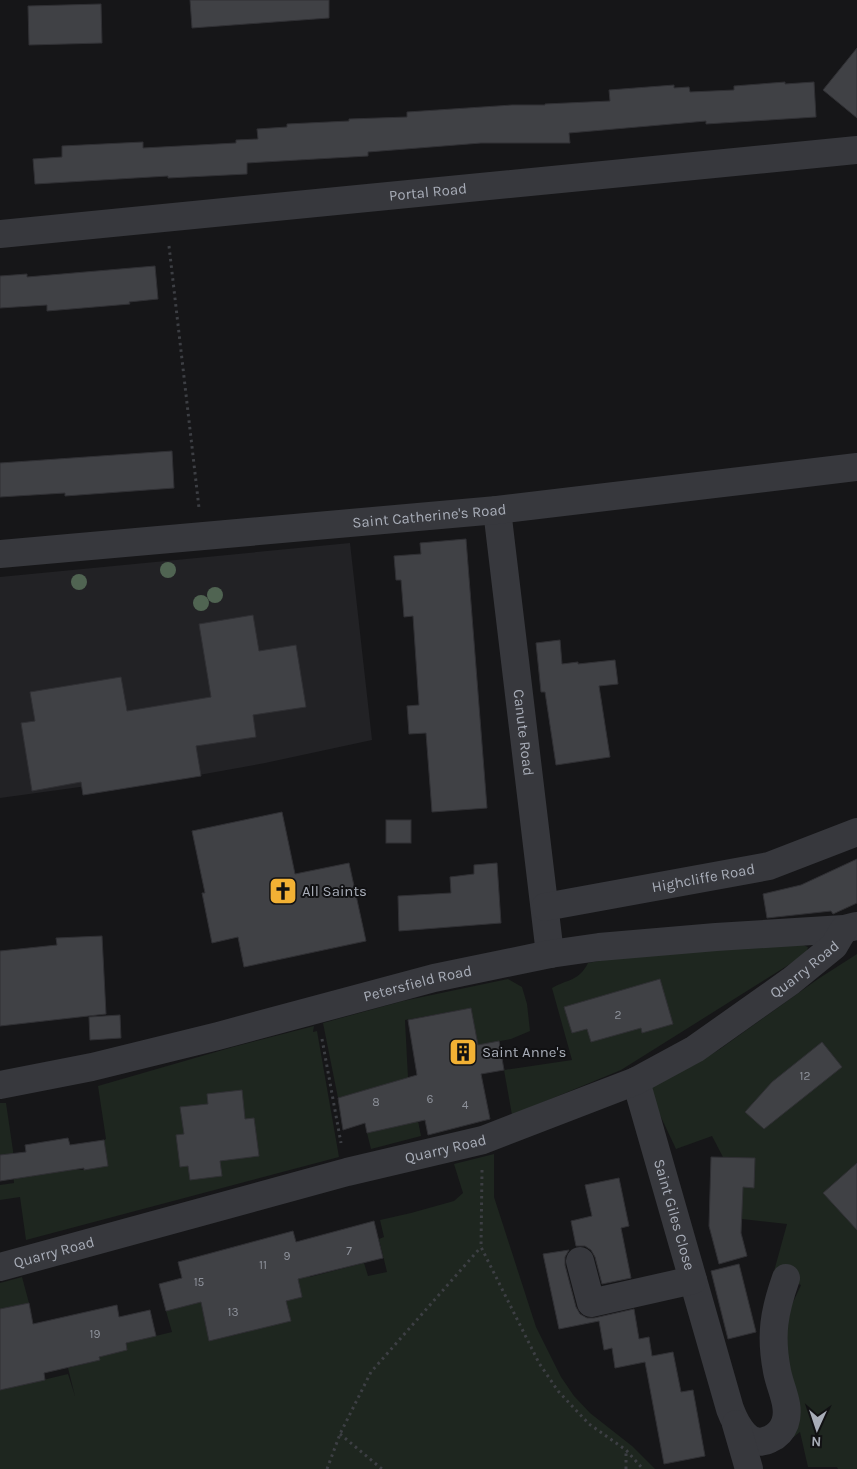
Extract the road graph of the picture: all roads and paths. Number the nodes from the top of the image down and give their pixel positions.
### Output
1 (857, 150) edge
2 (166, 218) junction
3 (0, 234) edge
4 (857, 468) edge
5 (497, 510) junction
6 (203, 536) junction
7 (0, 554) edge
8 (857, 832) edge
9 (545, 907) junction
10 (850, 928) edge
11 (550, 954) junction
12 (316, 1009) junction
13 (636, 1081) junction
14 (0, 1085) edge
15 (483, 1140) junction
16 (347, 1172) junction
17 (481, 1247) junction
18 (580, 1261) dead end
19 (0, 1267) edge
20 (786, 1278) dead end
21 (693, 1280) junction
22 (736, 1424) junction
23 (340, 1434) junction
24 (626, 1450) junction
25 (327, 1469) edge
26 (382, 1469) edge
27 (626, 1469) edge
28 (643, 1469) edge
29 (749, 1469) edge

1 - 2 street, Portal Road
2 - 3 street, Portal Road
2 - 6 path
4 - 5 street, Saint Catherine's Road
5 - 6 street, Saint Catherine's Road
5 - 9 street, Canute Road
6 - 7 street, Saint Catherine's Road
8 - 9 street, Highcliffe Road
9 - 11 street, Canute Road
10 - 11 street, Petersfield Road
10 - 13 street, Quarry Road
11 - 12 street, Petersfield Road
12 - 14 street, Petersfield Road
12 - 16 path
13 - 15 street, Quarry Road
13 - 21 street, Saint Giles Close
15 - 16 street, Quarry Road
15 - 17 path
16 - 19 street, Quarry Road
17 - 23 path
17 - 24 path
18 - 21 street
20 - 22 street
21 - 22 street, Saint Giles Close
22 - 29 street, Saint Giles Close
23 - 25 path
23 - 26 path
24 - 27 path
24 - 28 path

